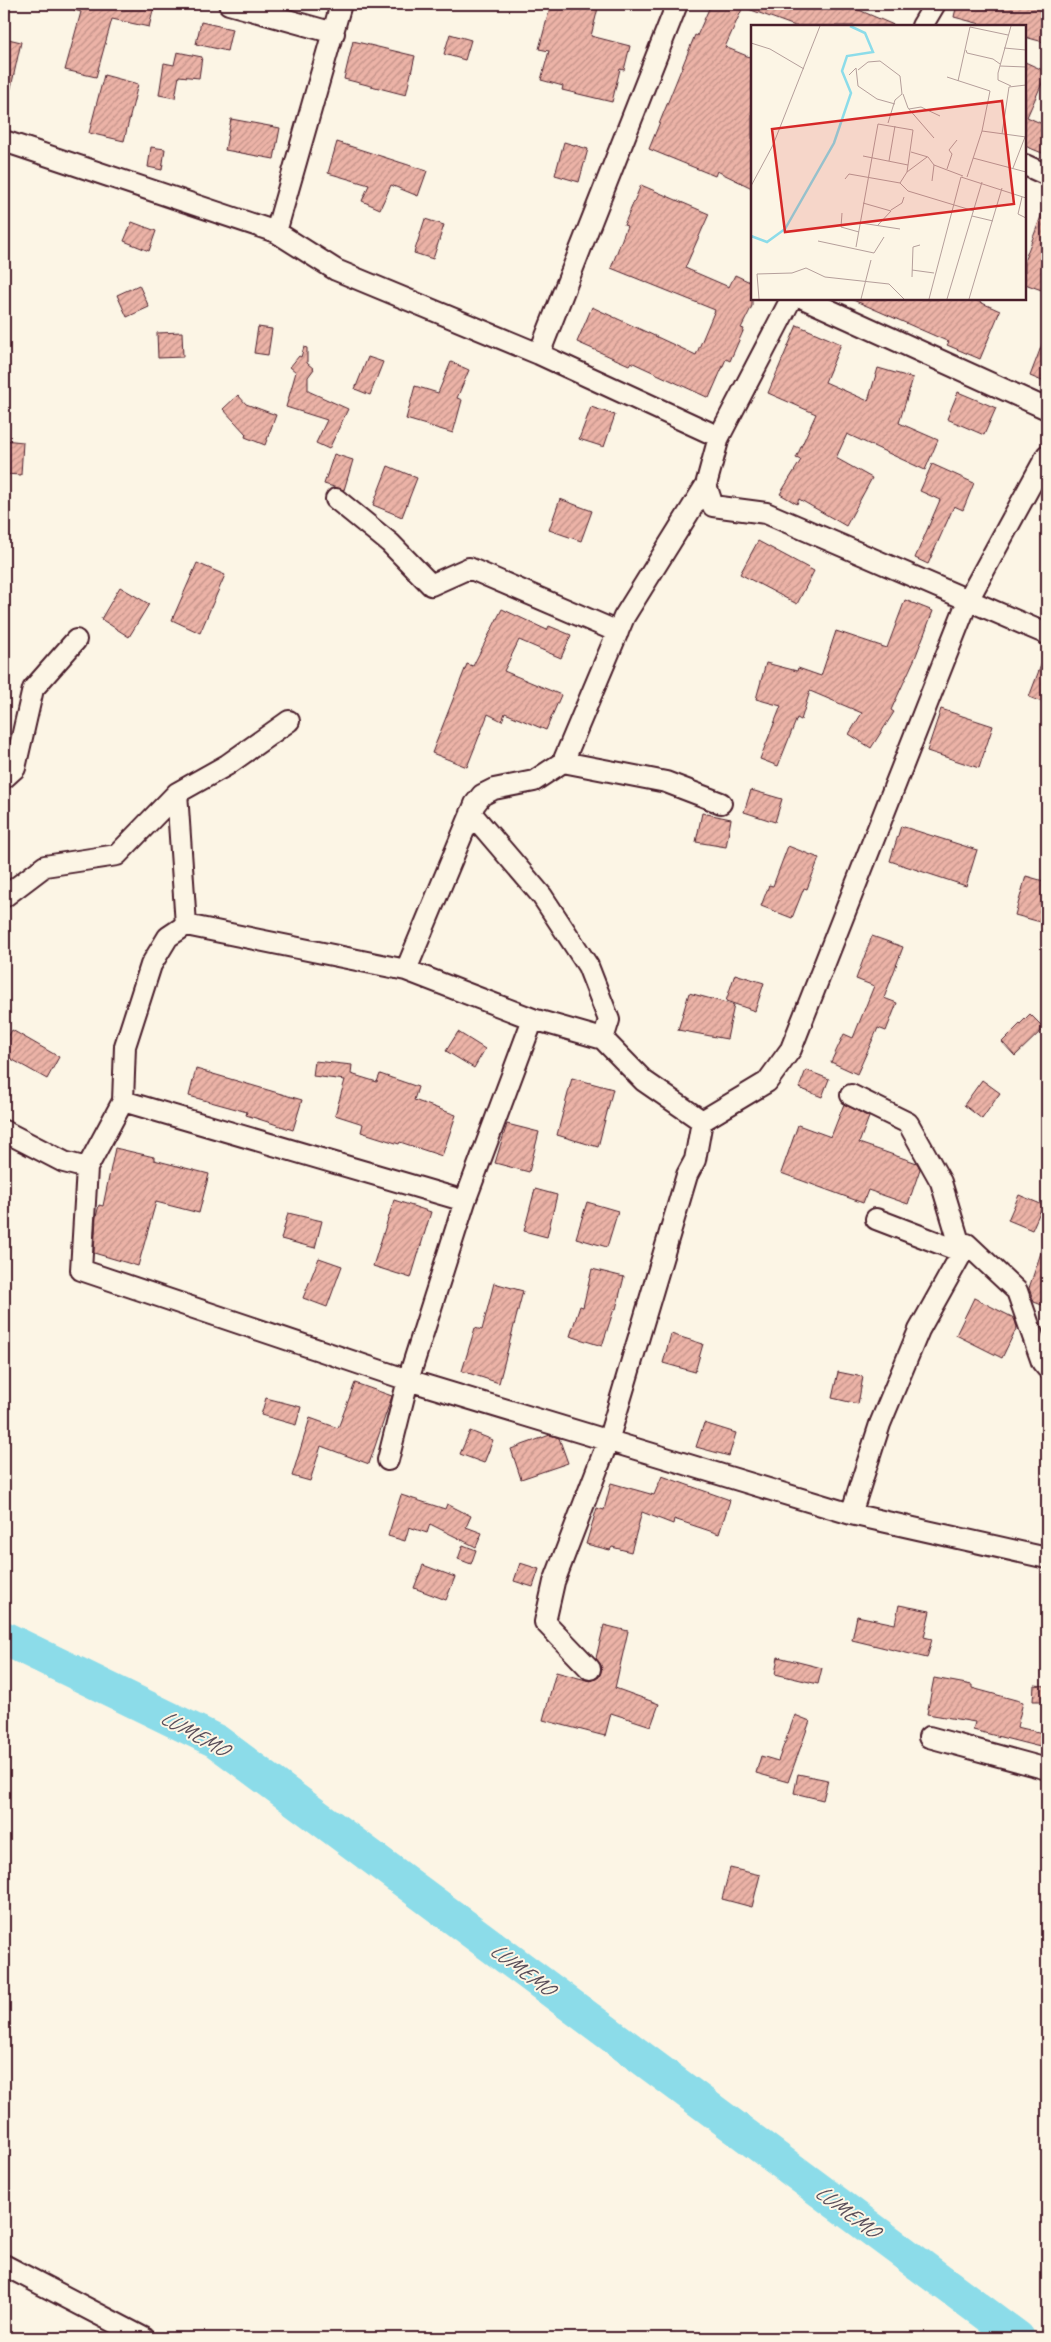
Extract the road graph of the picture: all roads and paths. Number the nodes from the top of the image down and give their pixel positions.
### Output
1 (229, 4) edge
2 (341, 4) edge
3 (677, 4) edge
4 (936, 4) edge
5 (923, 25) edge
6 (334, 33) junction
7 (4, 141) edge
8 (1026, 165) edge
9 (1047, 175) edge
10 (276, 232) junction
11 (790, 300) edge
12 (807, 300) edge
13 (539, 354) junction
14 (1047, 409) edge
15 (719, 437) junction
16 (1047, 455) edge
17 (706, 485) junction
18 (336, 498) dead end
19 (968, 600) junction
20 (618, 632) junction
21 (1047, 634) edge
22 (76, 640) dead end
23 (289, 721) dead end
24 (563, 762) junction
25 (4, 778) edge
26 (177, 793) junction
27 (721, 803) dead end
28 (470, 813) junction
29 (4, 897) edge
30 (186, 925) junction
31 (406, 970) junction
32 (533, 1019) junction
33 (603, 1039) junction
34 (850, 1095) dead end
35 (123, 1101) junction
36 (702, 1121) junction
37 (4, 1131) edge
38 (86, 1168) junction
39 (464, 1201) junction
40 (876, 1219) dead end
41 (962, 1252) junction
42 (1047, 1368) edge
43 (408, 1380) junction
44 (608, 1441) junction
45 (388, 1460) dead end
46 (851, 1514) junction
47 (1047, 1558) edge
48 (590, 1669) dead end
49 (929, 1737) dead end
50 (1047, 1769) edge
51 (4, 2265) edge
52 (144, 2338) edge

1 - 6 street
2 - 6 street
3 - 13 street
4 - 5 street
6 - 10 street
7 - 10 street
8 - 9 street
10 - 13 street
11 - 15 street
12 - 14 street
13 - 15 street
15 - 17 street
16 - 19 street
17 - 19 street
17 - 20 street
18 - 20 street
19 - 21 street
19 - 36 street
20 - 24 street
22 - 25 street
23 - 26 street
24 - 27 street
24 - 28 street
26 - 29 street
26 - 30 street
28 - 31 street
28 - 33 street
30 - 31 street
30 - 35 street
31 - 32 street
32 - 33 street
32 - 39 street
33 - 36 street
34 - 41 street
35 - 38 street
35 - 39 street
36 - 44 street
37 - 38 street
38 - 43 street
39 - 43 street
40 - 41 street
41 - 42 street
41 - 46 street
43 - 44 street
43 - 45 street
44 - 46 street
44 - 48 street
46 - 47 street
49 - 50 street
51 - 52 street

